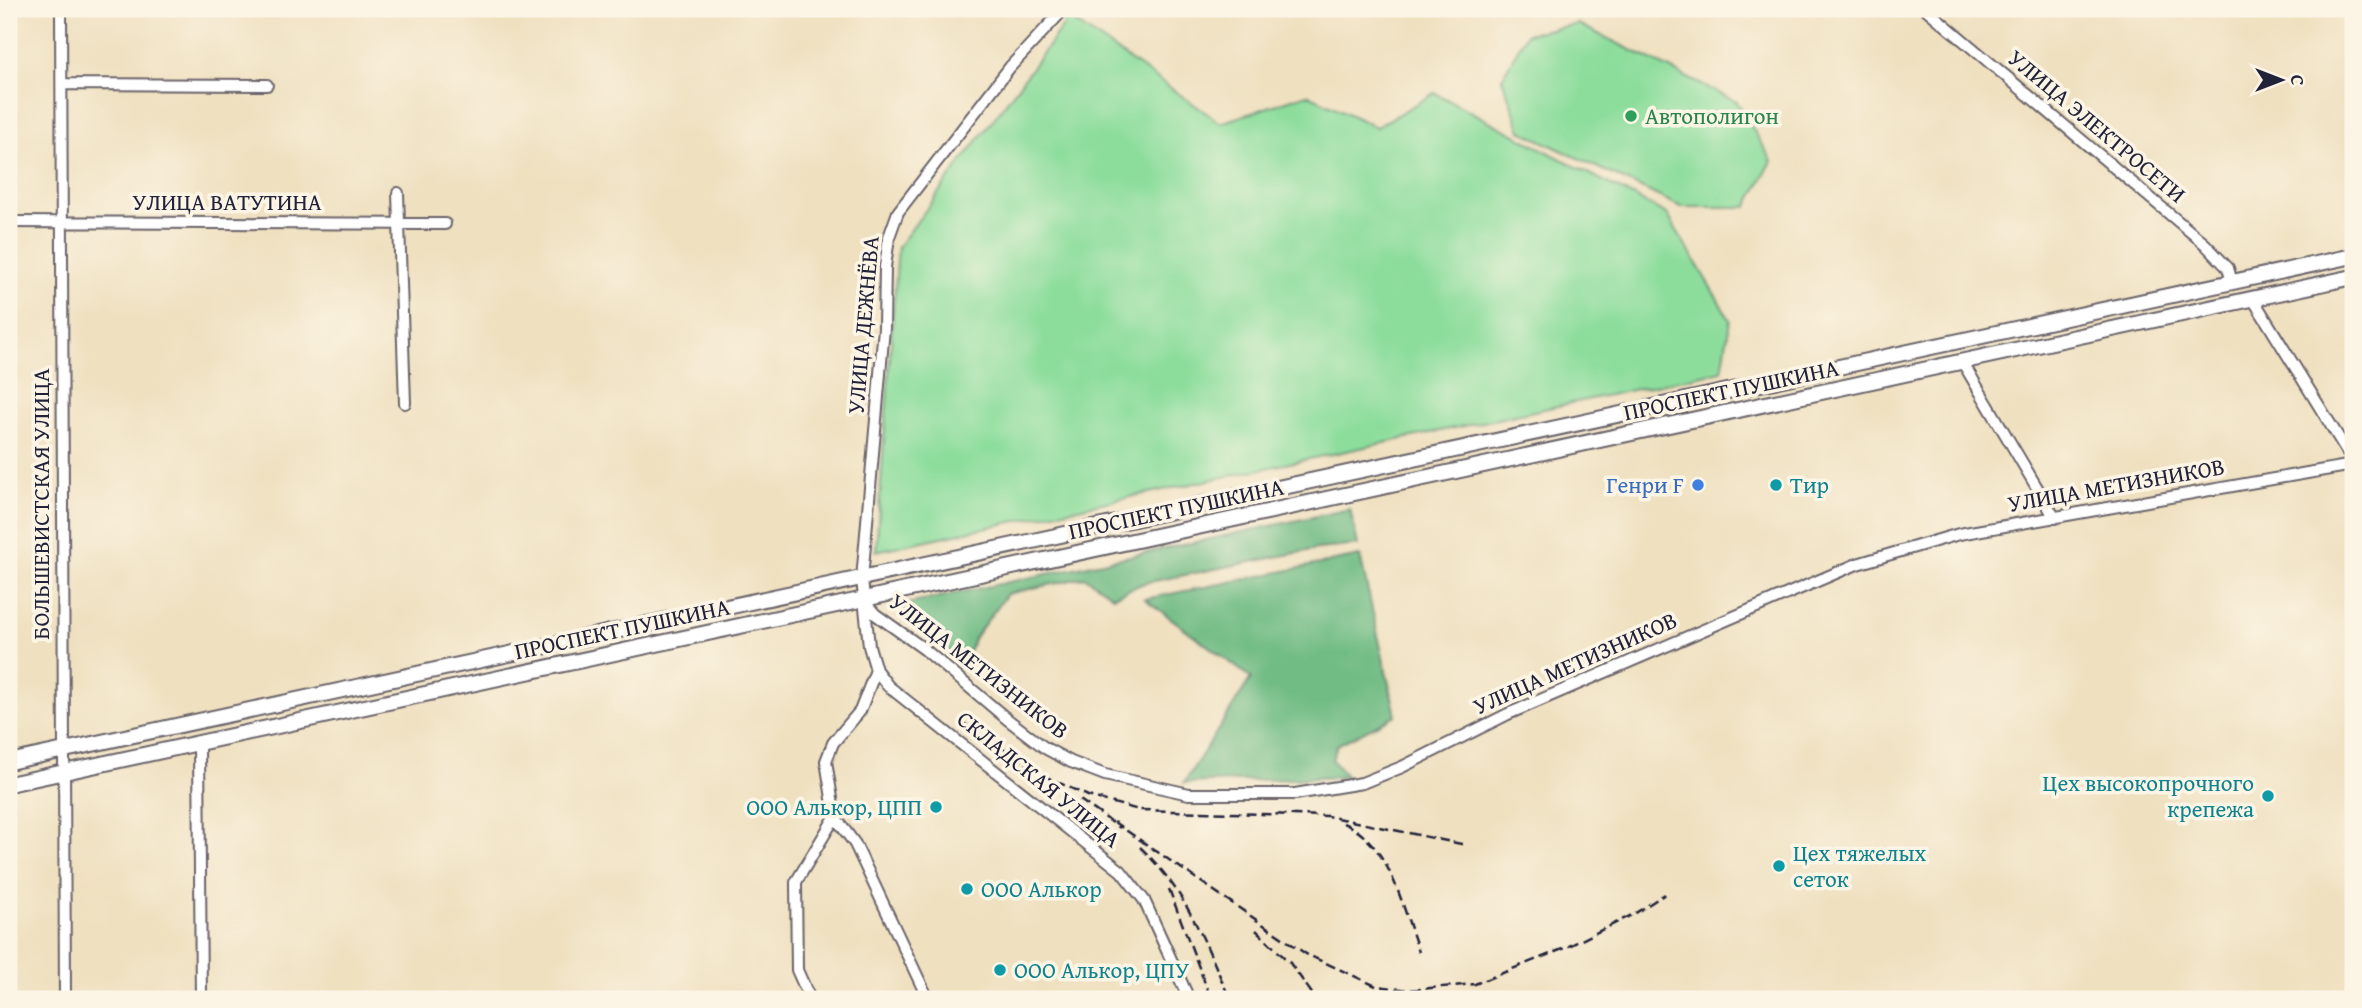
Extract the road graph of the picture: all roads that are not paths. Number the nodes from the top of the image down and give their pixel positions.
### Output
1 (61, 9) edge
2 (1064, 9) edge
3 (1926, 9) edge
4 (62, 84) junction
5 (267, 85) dead end
6 (398, 193) dead end
7 (9, 222) edge
8 (62, 222) junction
9 (445, 224) dead end
10 (398, 225) junction
11 (2353, 256) edge
12 (2353, 278) edge
13 (2232, 282) junction
14 (2253, 299) junction
15 (1963, 363) junction
16 (1724, 390) junction
17 (405, 403) dead end
18 (1729, 414) junction
19 (2353, 463) edge
20 (2055, 518) junction
21 (862, 579) junction
22 (863, 600) junction
23 (876, 670) junction
24 (199, 743) junction
25 (62, 751) junction
26 (9, 762) edge
27 (62, 773) junction
28 (9, 784) edge
29 (835, 817) junction
30 (65, 999) edge
31 (201, 999) edge
32 (810, 999) edge
33 (928, 999) edge
34 (1189, 999) edge

1 - 4 street, БОЛЬШЕВИСТСКАЯ УЛИЦА
2 - 21 street, УЛИЦА ДЕЖНЁВА
3 - 13 street, УЛИЦА ЭЛЕКТРОСЕТИ
4 - 5 street
4 - 8 street, БОЛЬШЕВИСТСКАЯ УЛИЦА
6 - 10 street
7 - 8 street, УЛИЦА ВАТУТИНА
8 - 10 street, УЛИЦА ВАТУТИНА
8 - 25 street, БОЛЬШЕВИСТСКАЯ УЛИЦА
9 - 10 street, УЛИЦА ВАТУТИНА
10 - 17 street
11 - 13 main road, ПРОСПЕКТ ПУШКИНА
12 - 14 main road, ПРОСПЕКТ ПУШКИНА
13 - 16 main road, ПРОСПЕКТ ПУШКИНА
14 - 15 main road, ПРОСПЕКТ ПУШКИНА
14 - 19 street
15 - 18 main road, ПРОСПЕКТ ПУШКИНА
15 - 20 street
16 - 18 main road
16 - 21 main road, ПРОСПЕКТ ПУШКИНА
18 - 22 main road, ПРОСПЕКТ ПУШКИНА
19 - 20 street, УЛИЦА МЕТИЗНИКОВ
20 - 22 street, УЛИЦА МЕТИЗНИКОВ
21 - 22 street, УЛИЦА ДЕЖНЁВА
21 - 25 main road, ПРОСПЕКТ ПУШКИНА
22 - 23 street, СКЛАДСКАЯ УЛИЦА
22 - 24 main road, ПРОСПЕКТ ПУШКИНА
23 - 29 street
23 - 34 street, СКЛАДСКАЯ УЛИЦА
24 - 27 main road, ПРОСПЕКТ ПУШКИНА
24 - 31 street
25 - 26 main road, ПРОСПЕКТ ПУШКИНА
25 - 27 street, БОЛЬШЕВИСТСКАЯ УЛИЦА
27 - 28 main road, ПРОСПЕКТ ПУШКИНА
27 - 30 street, БОЛЬШЕВИСТСКАЯ УЛИЦА
29 - 32 street
29 - 33 street

